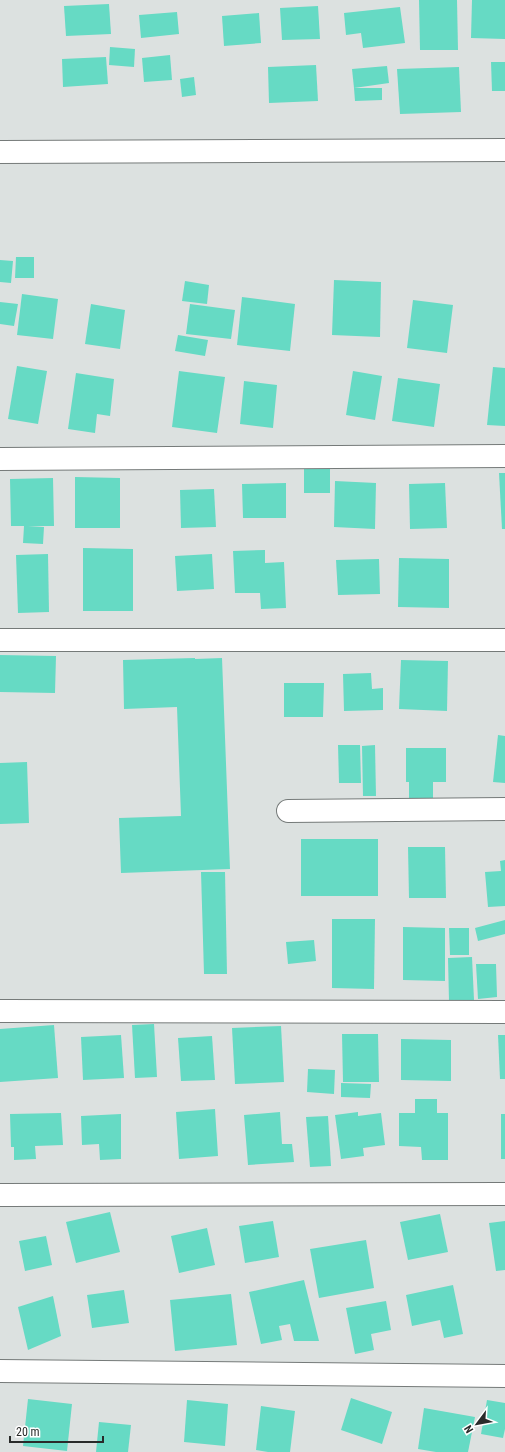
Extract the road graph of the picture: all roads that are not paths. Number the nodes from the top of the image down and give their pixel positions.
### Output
1 (505, 150) edge
2 (0, 152) edge
3 (505, 456) edge
4 (0, 459) edge
5 (0, 640) edge
6 (505, 640) edge
7 (505, 809) edge
8 (288, 811) dead end
9 (0, 1011) edge
10 (505, 1012) edge
11 (505, 1194) edge
12 (0, 1195) edge
13 (0, 1371) edge
14 (505, 1376) edge

1 - 2 street
3 - 4 street
5 - 6 street
7 - 8 street
9 - 10 street
11 - 12 street
13 - 14 street

